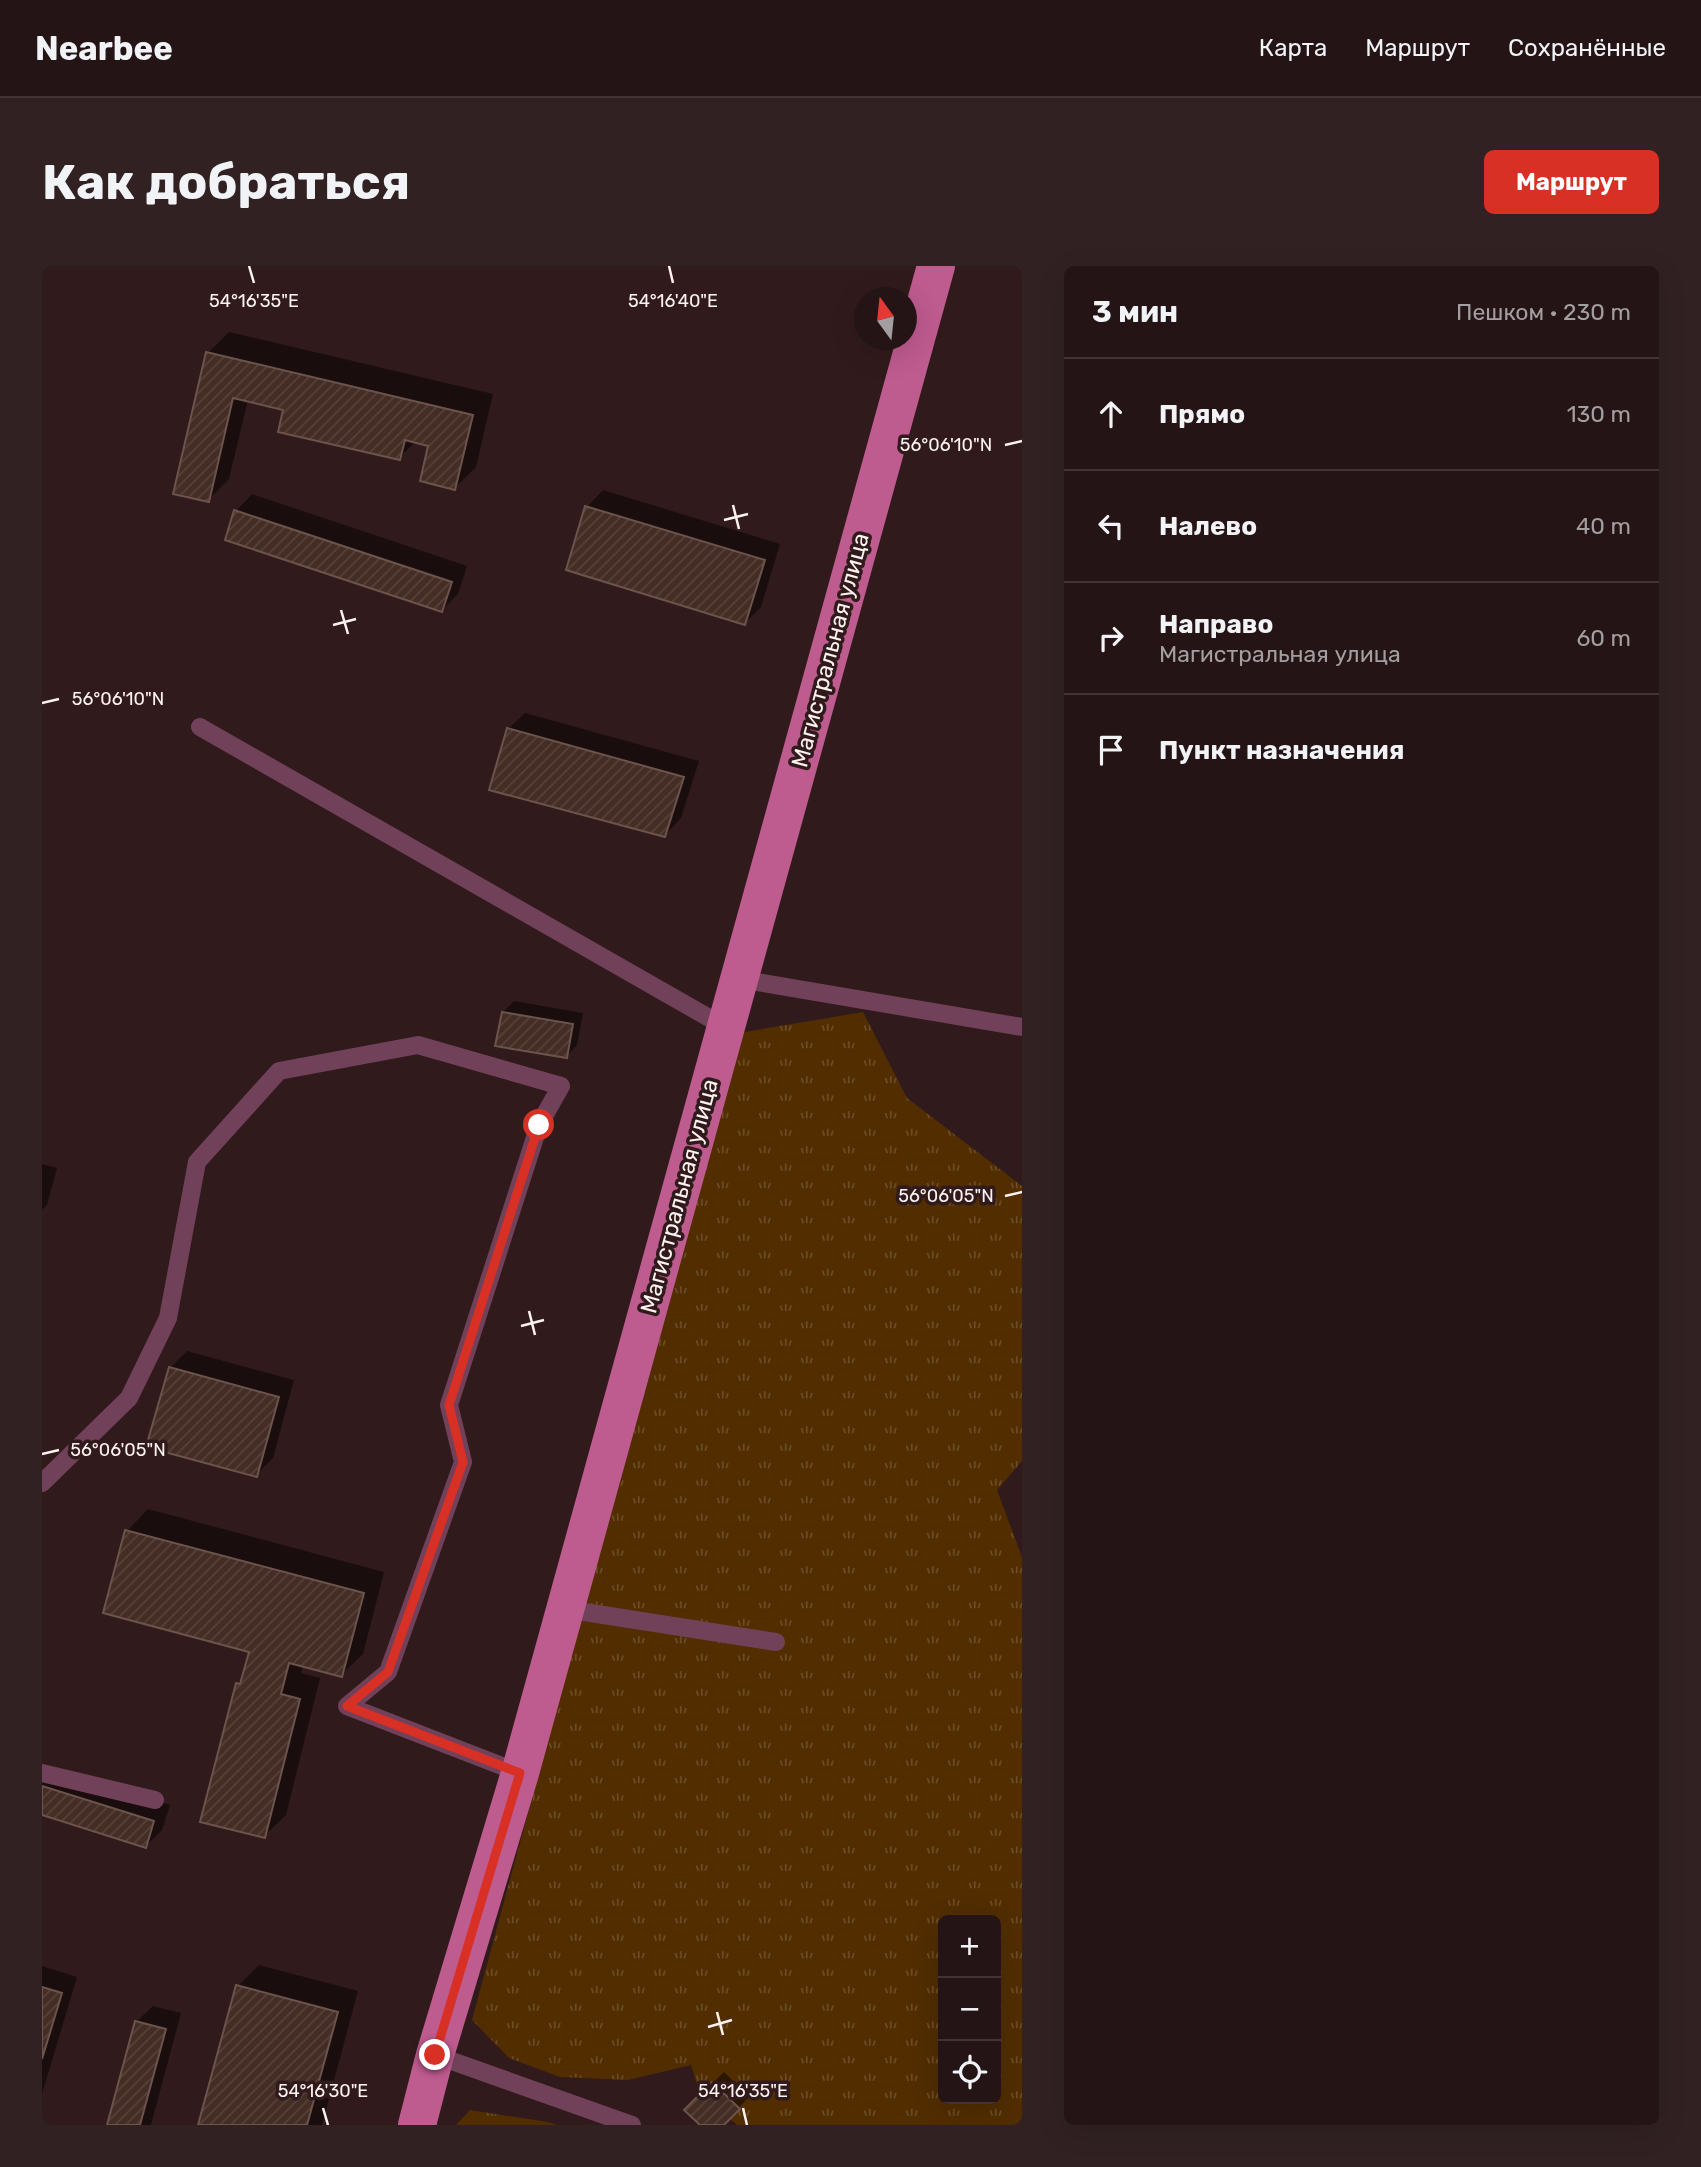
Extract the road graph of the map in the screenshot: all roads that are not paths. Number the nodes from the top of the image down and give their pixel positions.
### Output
1 (936, 266) edge
2 (200, 727) dead end
3 (739, 979) junction
4 (725, 1027) junction
5 (1022, 1027) edge
6 (42, 1483) edge
7 (565, 1609) junction
8 (776, 1642) dead end
9 (42, 1773) edge
10 (520, 1773) junction
11 (155, 1800) dead end
12 (435, 2055) junction
13 (417, 2125) edge
14 (632, 2125) edge

1 - 3 main road, Магистральная улица
2 - 4 lane
3 - 4 main road, Магистральная улица
3 - 5 lane
4 - 7 main road, Магистральная улица
6 - 10 lane
7 - 8 lane
7 - 10 main road, Магистральная улица
9 - 11 lane
10 - 12 main road, Магистральная улица
12 - 13 main road, Магистральная улица
12 - 14 lane

